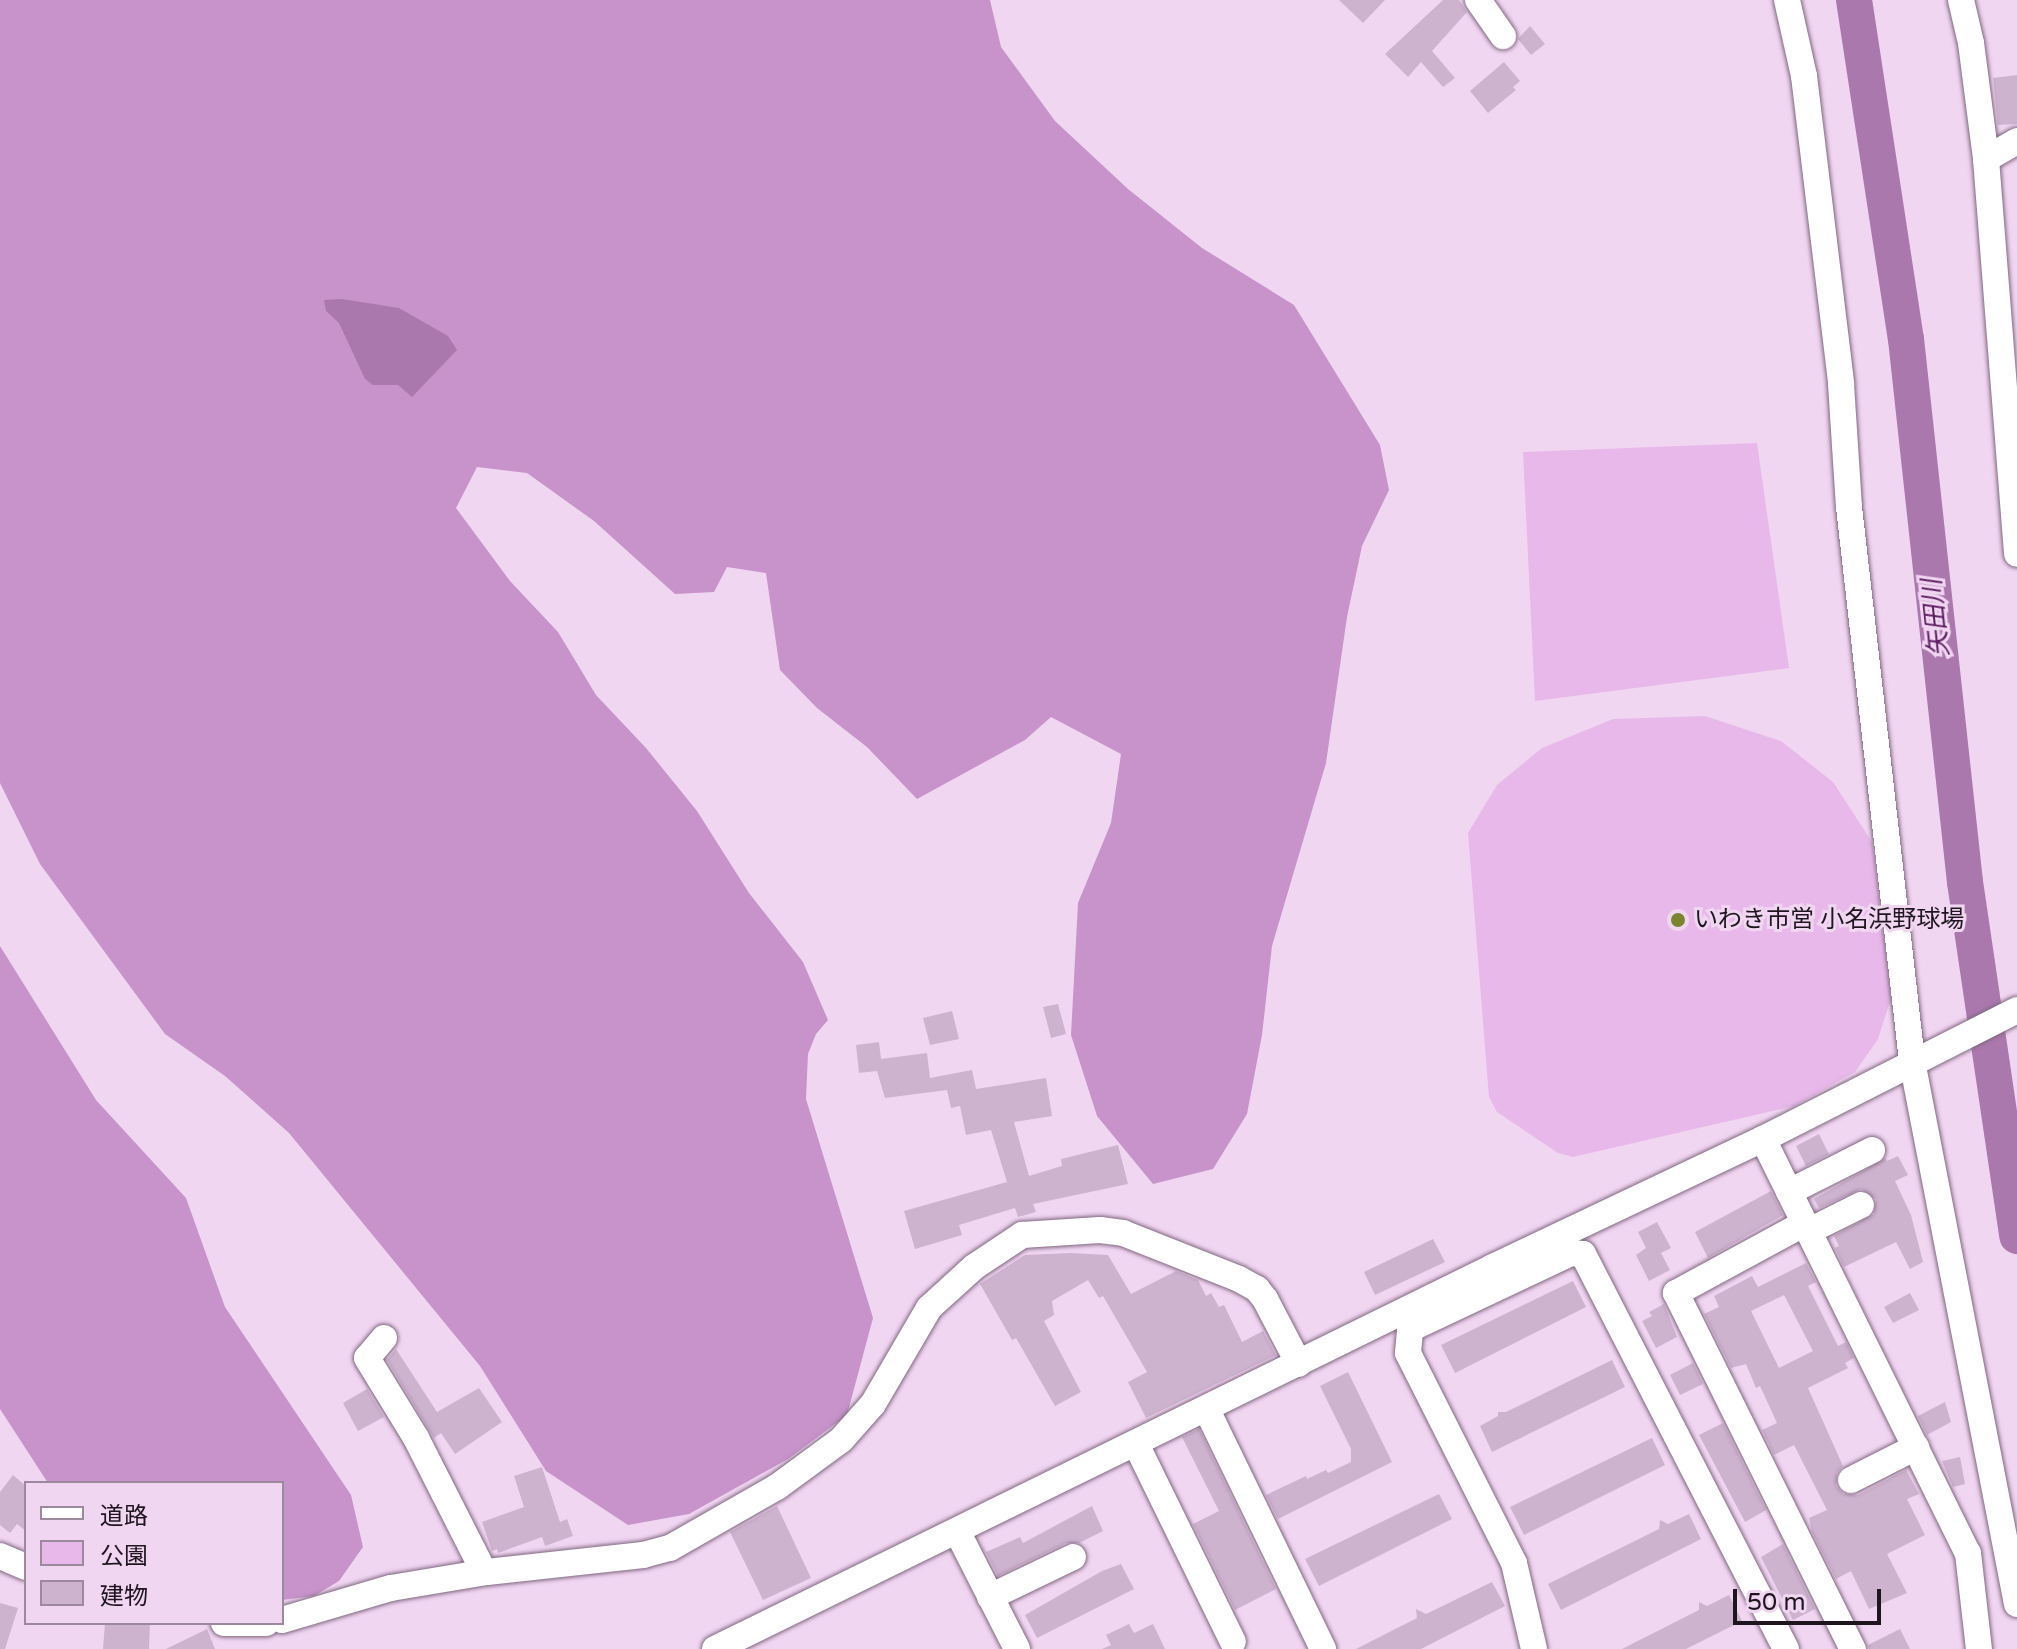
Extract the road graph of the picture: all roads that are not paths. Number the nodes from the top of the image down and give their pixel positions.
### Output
1 (1478, 0) edge
2 (1787, 0) edge
3 (1961, 0) edge
4 (1503, 36) dead end
5 (2017, 141) edge
6 (1986, 159) junction
7 (2006, 272) edge
8 (2017, 554) edge
9 (2017, 1010) edge
10 (1920, 1057) junction
11 (1763, 1139) junction
12 (1872, 1150) dead end
13 (1789, 1192) junction
14 (1861, 1205) dead end
15 (1807, 1227) junction
16 (384, 1338) dead end
17 (1299, 1364) junction
18 (1207, 1410) junction
19 (1136, 1444) junction
20 (1916, 1447) junction
21 (1851, 1480) dead end
22 (957, 1531) junction
23 (0, 1556) edge
24 (1073, 1557) dead end
25 (24, 1566) edge
26 (484, 1572) junction
27 (990, 1597) junction
28 (2017, 1604) edge
29 (284, 1619) edge
30 (1233, 1642) dead end
31 (715, 1649) edge
32 (1017, 1649) edge
33 (1323, 1649) edge
34 (1534, 1649) edge
35 (1786, 1649) edge
36 (1853, 1649) edge
37 (1979, 1649) edge

1 - 4 street
2 - 10 street
3 - 6 street
5 - 6 street
6 - 7 street
7 - 8 street
9 - 10 street
10 - 11 street
10 - 28 street
11 - 13 street
11 - 17 street
12 - 13 street
13 - 15 street
14 - 15 street
15 - 20 street
15 - 36 street
16 - 26 street
17 - 18 street
17 - 26 street
18 - 19 street
18 - 33 street
19 - 22 street
19 - 30 street
20 - 21 street
20 - 37 street
22 - 27 street
22 - 31 street
23 - 25 street
24 - 27 street
26 - 29 street
27 - 32 street
34 - 35 street

